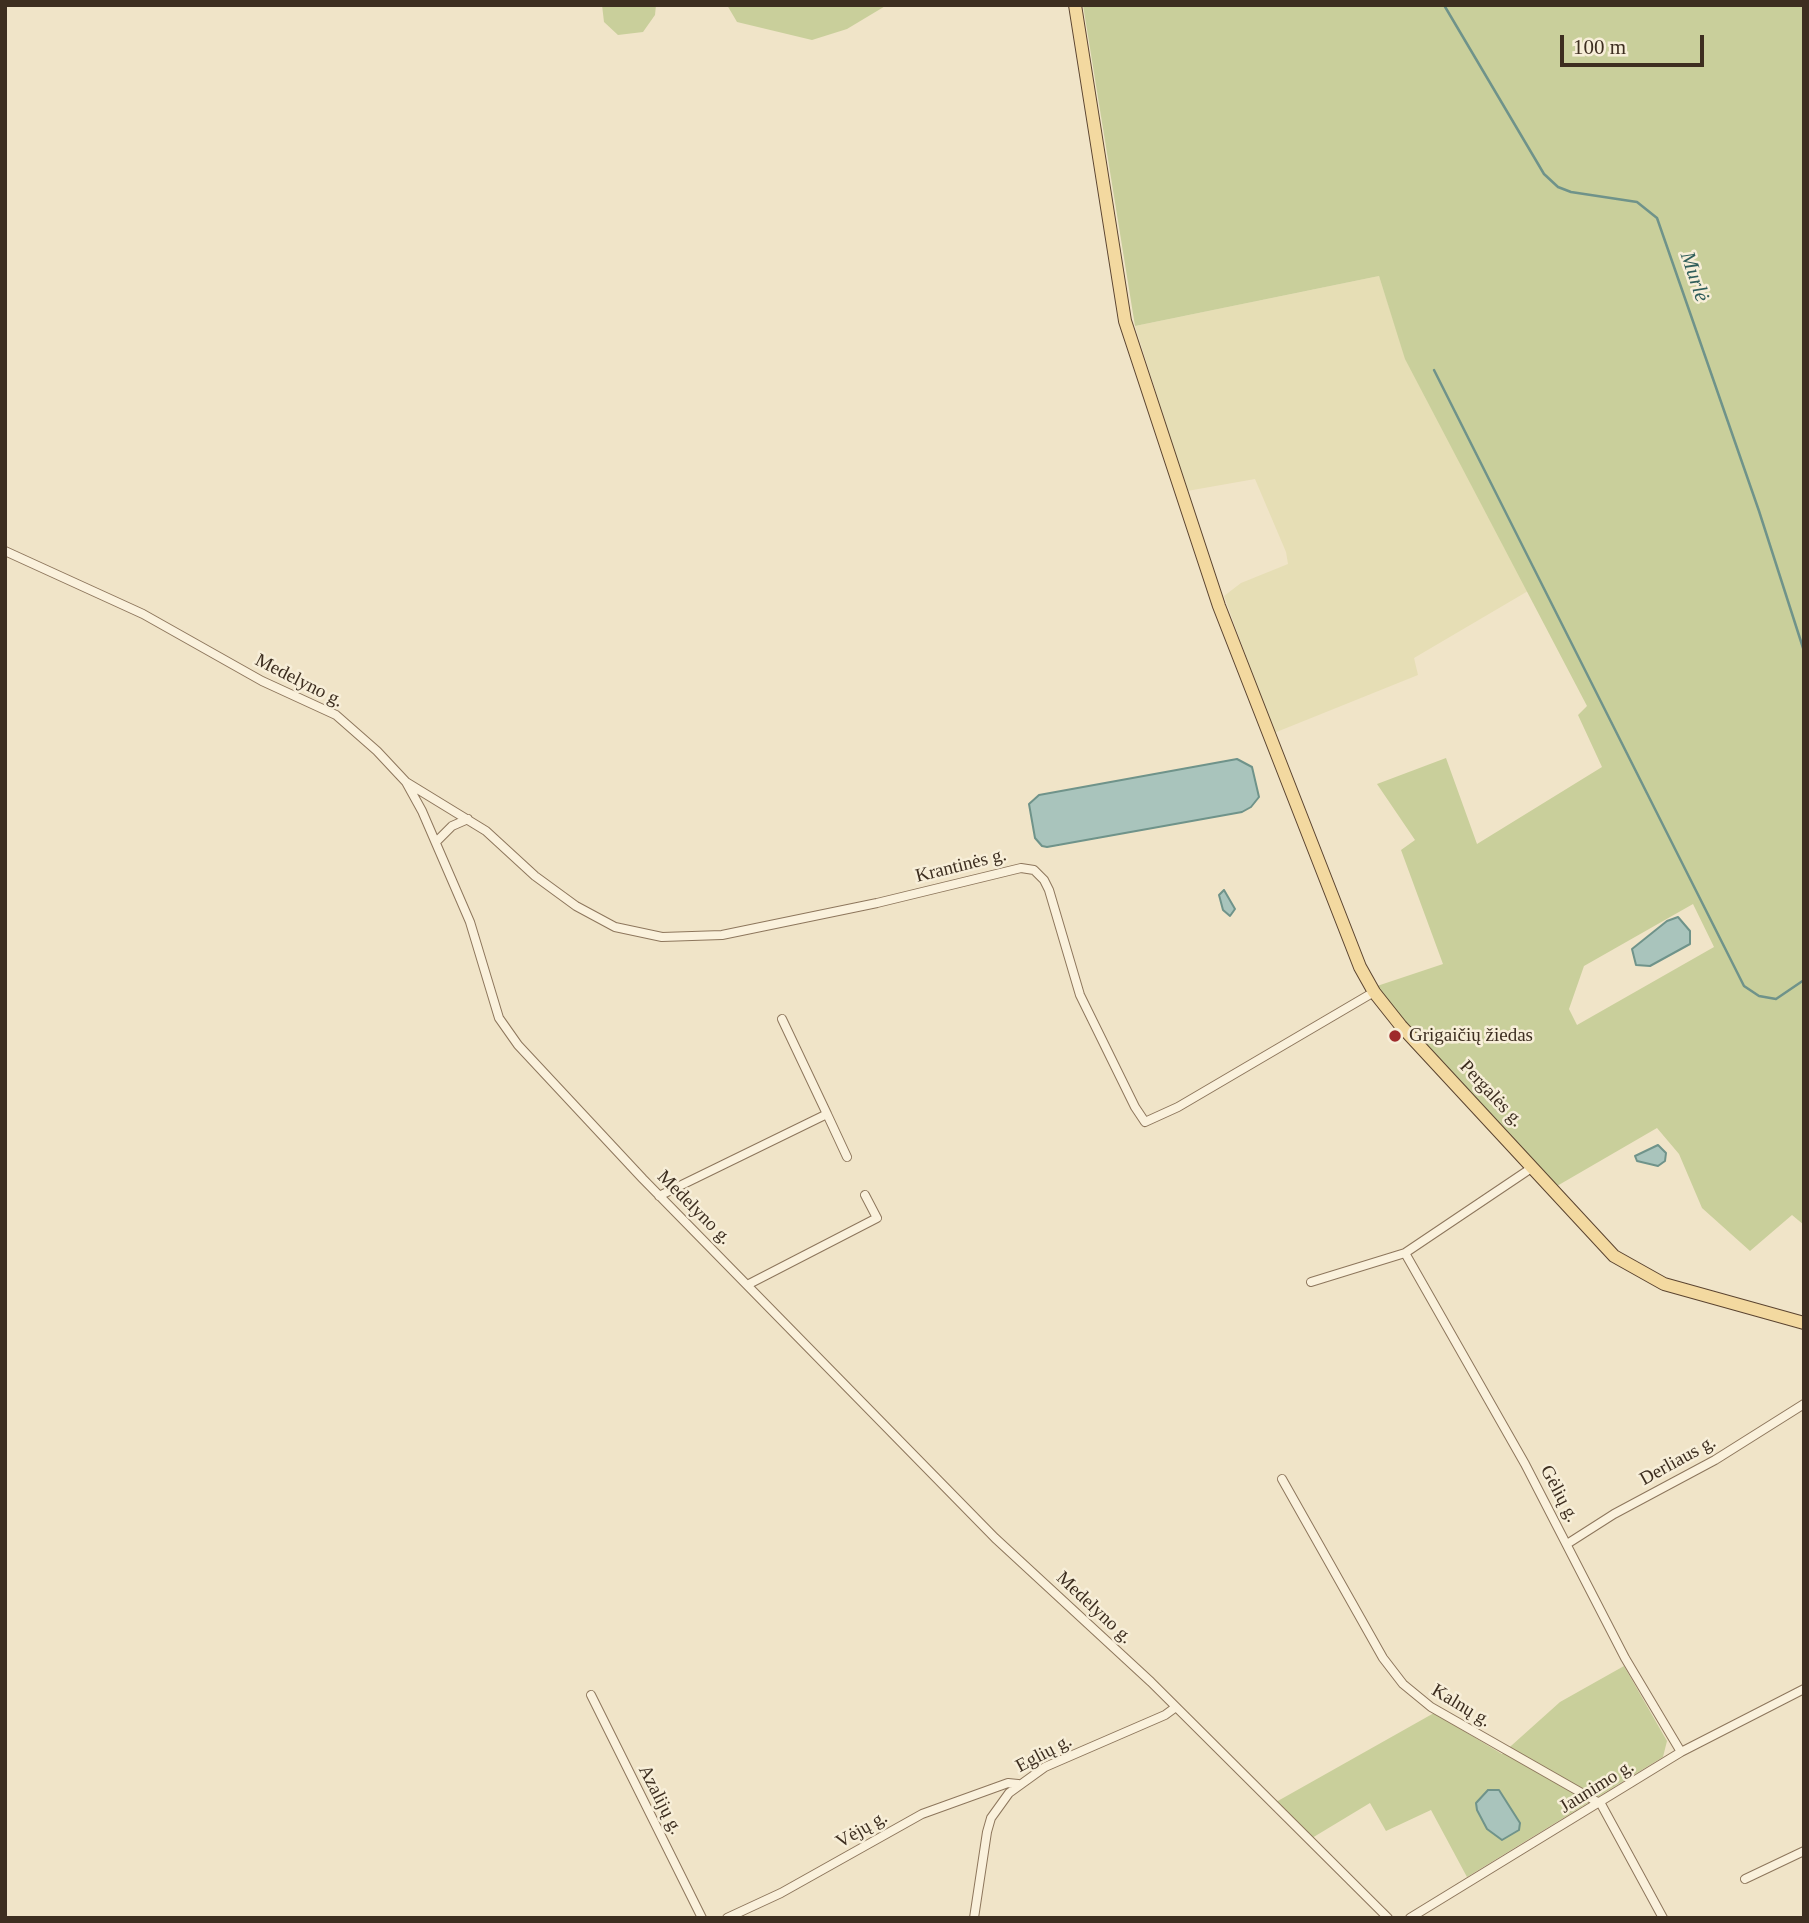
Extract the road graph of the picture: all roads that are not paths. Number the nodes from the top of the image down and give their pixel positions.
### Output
1 (1075, 5) edge
2 (5, 551) edge
3 (406, 782) junction
4 (468, 819) junction
5 (436, 842) junction
6 (1374, 992) junction
7 (782, 1019) dead end
8 (827, 1114) junction
9 (847, 1157) dead end
10 (1533, 1167) junction
11 (866, 1195) dead end
12 (659, 1196) junction
13 (1405, 1253) junction
14 (1311, 1282) dead end
15 (749, 1284) junction
16 (1804, 1323) edge
17 (1804, 1404) edge
18 (1282, 1479) dead end
19 (1567, 1544) junction
20 (1804, 1689) edge
21 (591, 1695) dead end
22 (1176, 1707) junction
23 (1681, 1752) junction
24 (1018, 1784) junction
25 (1601, 1804) junction
26 (1804, 1851) edge
27 (1745, 1879) dead end
28 (702, 1918) edge
29 (727, 1918) edge
30 (974, 1918) edge
31 (1388, 1918) edge
32 (1410, 1918) edge
33 (1663, 1918) edge

1 - 6 main road, Pergalės g.
2 - 3 street, Medelyno g.
3 - 4 street, Krantinės g.
3 - 5 street, Medelyno g.
4 - 5 street
4 - 6 street, Krantinės g.
5 - 12 street, Medelyno g.
6 - 10 main road, Pergalės g.
7 - 8 street
8 - 9 street
8 - 12 street
10 - 13 street
10 - 16 main road, Pergalės g.
11 - 15 street
12 - 15 street, Medelyno g.
13 - 14 street
13 - 19 street, Gėlių g.
15 - 22 street, Medelyno g.
17 - 19 street, Derliaus g.
18 - 25 street, Kalnų g.
19 - 23 street, Gėlių g.
20 - 23 street, Jaunimo g.
21 - 28 street, Azalijų g.
22 - 24 street, Eglių g.
22 - 31 street, Medelyno g.
23 - 25 street, Jaunimo g.
24 - 29 street, Vėjų g.
24 - 30 street, Eglių g.
25 - 32 street, Jaunimo g.
25 - 33 street
26 - 27 street

